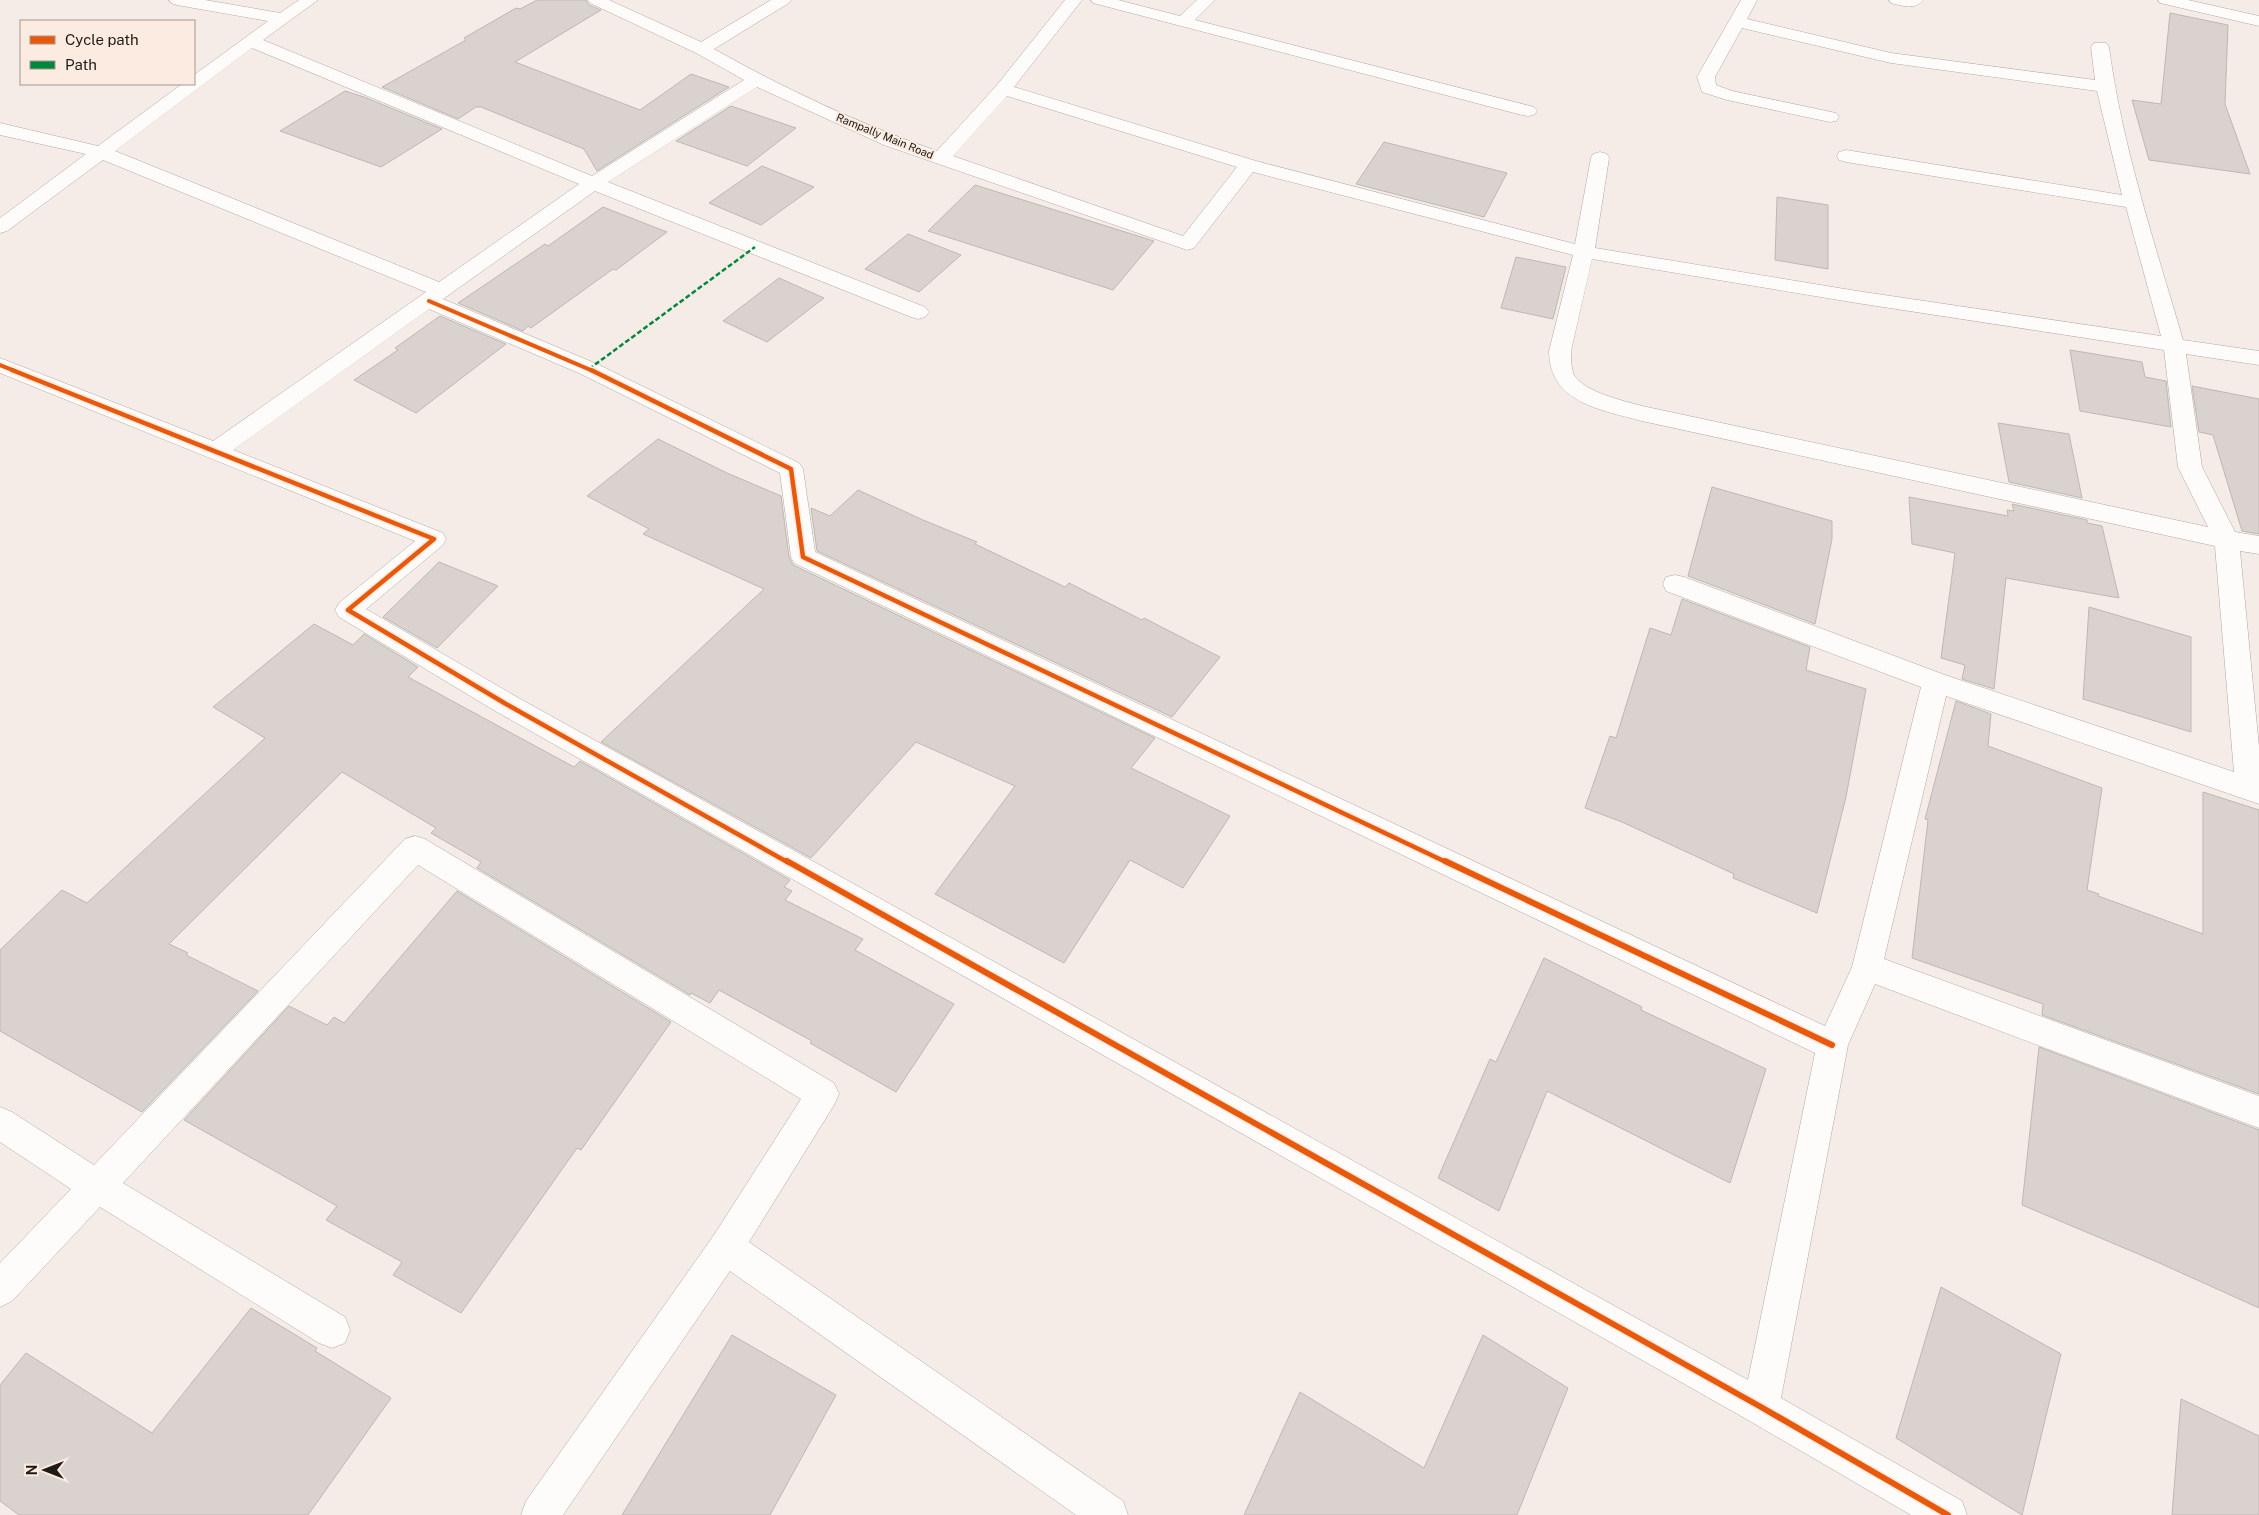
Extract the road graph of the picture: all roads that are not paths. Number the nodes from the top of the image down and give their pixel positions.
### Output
1 (177, 0) edge
2 (310, 0) edge
3 (596, 0) edge
4 (783, 0) edge
5 (1074, 0) edge
6 (1099, 0) edge
7 (1207, 0) edge
8 (1749, 0) edge
9 (1898, 0) edge
10 (1915, 0) edge
11 (2166, 0) edge
12 (283, 19) junction
13 (1184, 21) junction
14 (2259, 21) edge
15 (1737, 22) junction
16 (250, 41) junction
17 (2100, 47) dead end
18 (702, 49) junction
19 (756, 80) junction
20 (195, 82) edge
21 (190, 85) edge
22 (2105, 87) junction
23 (1003, 89) junction
24 (1528, 110) dead end
25 (1830, 117) dead end
26 (0, 129) edge
27 (102, 152) junction
28 (1846, 156) dead end
29 (941, 158) junction
30 (1600, 158) dead end
31 (1249, 165) junction
32 (593, 183) junction
33 (2134, 203) junction
34 (0, 227) edge
35 (1584, 252) junction
36 (435, 296) junction
37 (918, 312) dead end
38 (2174, 345) junction
39 (2259, 358) edge
40 (0, 365) edge
41 (215, 451) junction
42 (2227, 540) junction
43 (2259, 545) edge
44 (1675, 584) dead end
45 (1936, 682) junction
46 (2254, 790) edge
47 (1867, 967) junction
48 (1832, 1045) junction
49 (2259, 1112) edge
50 (0, 1123) edge
51 (97, 1186) junction
52 (726, 1247) junction
53 (0, 1289) edge
54 (332, 1330) dead end
55 (1760, 1407) junction
56 (540, 1515) edge
57 (1109, 1515) edge
58 (1948, 1515) edge

1 - 12 street
2 - 12 street
3 - 18 street, Rampally Main Road
4 - 18 street
5 - 23 street
6 - 13 street
7 - 13 street
8 - 15 street
9 - 10 street
11 - 14 street
12 - 16 street
13 - 24 street
15 - 22 street
15 - 25 street
16 - 20 street
16 - 32 street
17 - 22 street
18 - 19 street, Rampally Main Road
19 - 29 street, Rampally Main Road
19 - 32 street
21 - 27 street
22 - 33 street
23 - 29 street
23 - 31 street
26 - 27 street
27 - 34 street
27 - 36 street
28 - 33 street
29 - 31 street, Rampally Main Road
30 - 35 street
31 - 35 street
32 - 36 street
32 - 37 street
33 - 38 street
35 - 38 street
35 - 42 street
36 - 41 street
36 - 48 street
38 - 39 street
38 - 42 street
40 - 41 street
41 - 55 street
42 - 43 street
42 - 46 street
44 - 45 street
45 - 46 street
45 - 47 street
47 - 48 street
47 - 49 street
48 - 55 street
50 - 51 street
51 - 52 street
51 - 53 street
51 - 54 street
52 - 56 street
52 - 57 street
55 - 58 street

